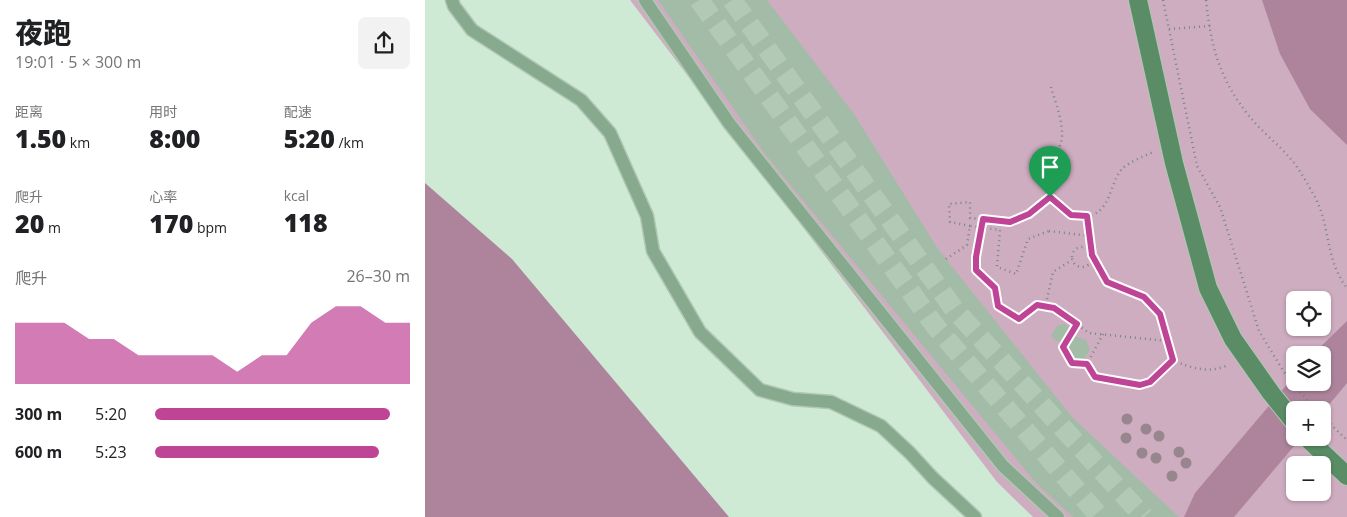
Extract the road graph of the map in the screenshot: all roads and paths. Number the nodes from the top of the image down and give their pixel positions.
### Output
1 (452, 0) edge
2 (645, 0) edge
3 (1138, 0) edge
4 (1163, 0) edge
5 (1206, 0) edge
6 (1210, 26) junction
7 (1169, 29) junction
8 (1051, 87) dead end
9 (1155, 152) dead end
10 (1050, 197) junction
11 (1087, 216) junction
12 (983, 219) junction
13 (970, 226) junction
14 (1089, 236) junction
15 (1092, 255) junction
16 (947, 259) dead end
17 (1072, 260) junction
18 (1347, 288) edge
19 (1046, 304) dead end
20 (1077, 324) junction
21 (1103, 334) junction
22 (1167, 341) junction
23 (1173, 360) junction
24 (1087, 364) junction
25 (1228, 365) dead end
26 (1308, 401) edge
27 (1286, 412) edge
28 (1331, 426) edge
29 (1347, 440) edge
30 (1315, 446) edge
31 (1347, 476) edge
32 (975, 517) edge
33 (1058, 517) edge

1 - 32 street
2 - 33 street
3 - 27 street
4 - 7 path
5 - 6 path
6 - 7 path
6 - 18 path
7 - 26 path
8 - 10 path
9 - 11 path
10 - 11 path
10 - 12 path
11 - 14 path
12 - 13 path
12 - 20 path
13 - 14 path, bridge
13 - 16 path, bridge
14 - 15 path
15 - 17 path
15 - 17 path
15 - 22 path
17 - 19 path
20 - 21 path
20 - 24 path
21 - 22 path
21 - 24 path
22 - 23 path
23 - 24 path
23 - 25 path
28 - 29 path
30 - 31 street

